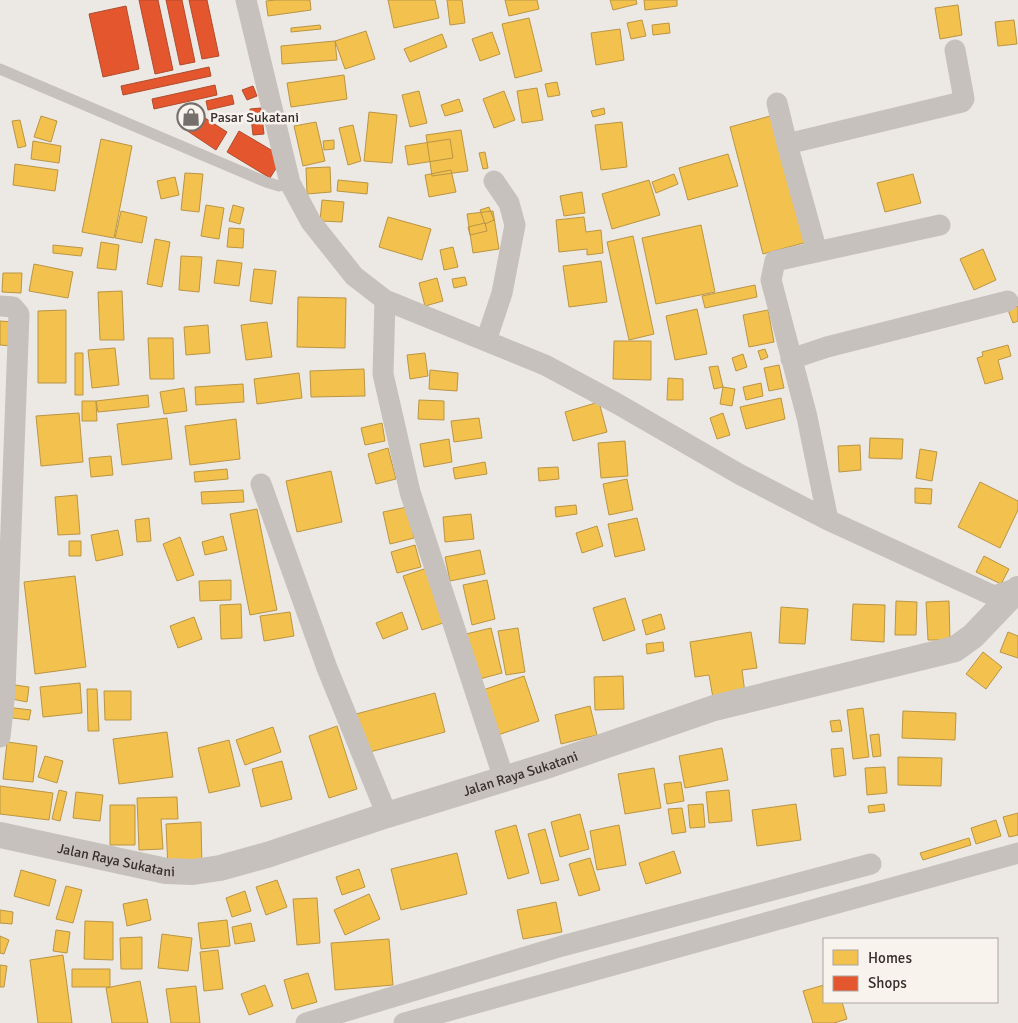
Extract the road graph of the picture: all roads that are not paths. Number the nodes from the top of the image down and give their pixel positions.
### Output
1 (246, 0) edge
2 (955, 50) dead end
3 (0, 69) edge
4 (777, 103) dead end
5 (787, 144) junction
6 (494, 181) dead end
7 (290, 183) junction
8 (940, 225) dead end
9 (816, 252) junction
10 (385, 300) junction
11 (1008, 300) dead end
12 (0, 306) edge
13 (486, 341) junction
14 (791, 359) junction
15 (261, 484) dead end
16 (828, 520) junction
17 (1018, 589) edge
18 (0, 737) edge
19 (504, 779) junction
20 (386, 815) junction
21 (0, 835) edge
22 (1018, 853) edge
23 (871, 864) dead end
24 (394, 996) junction
25 (306, 1023) edge
26 (400, 1023) edge
27 (404, 1023) edge

1 - 7 street
2 - 5 street
3 - 7 lane
4 - 5 street
5 - 9 street
6 - 13 street
7 - 10 street
8 - 9 street
9 - 14 street
10 - 13 street
10 - 19 street
11 - 14 street
12 - 18 street
13 - 16 street
14 - 16 street
15 - 20 street
16 - 17 street
17 - 19 street, Jalan Raya Sukatani
19 - 20 street, Jalan Raya Sukatani
20 - 21 street, Jalan Raya Sukatani
22 - 27 street
23 - 24 street
24 - 25 street
24 - 26 street

